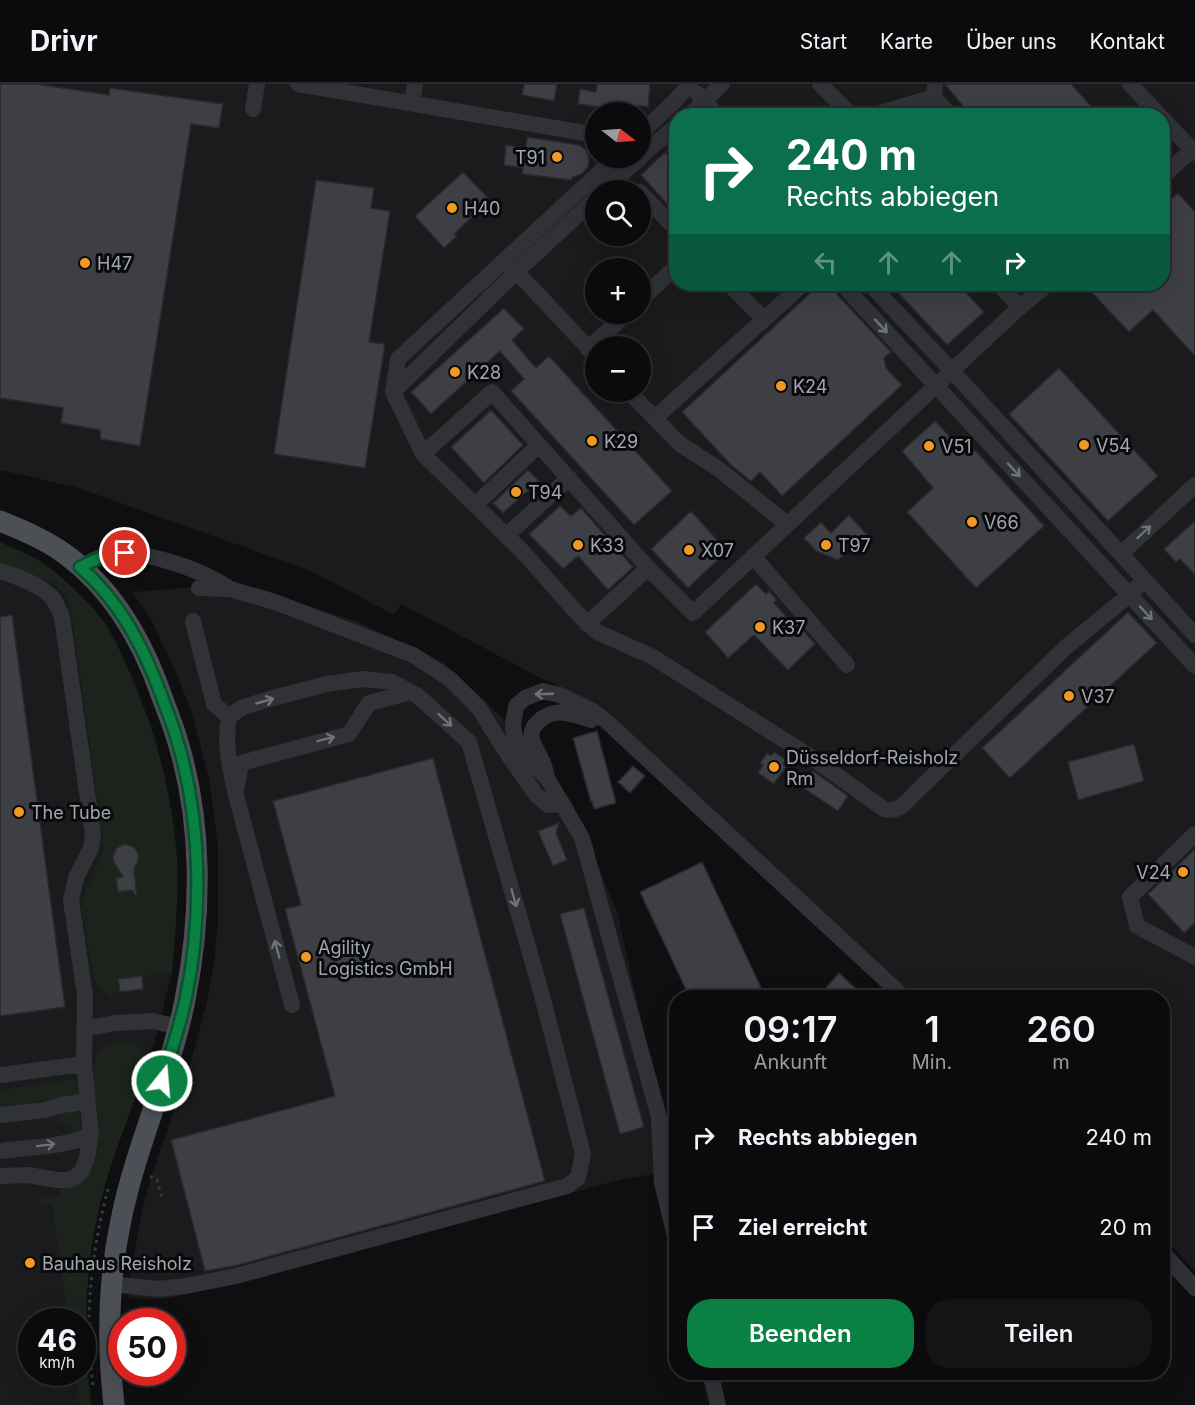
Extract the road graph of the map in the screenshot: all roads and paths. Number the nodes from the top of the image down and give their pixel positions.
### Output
1 (257, 84) edge
2 (298, 84) edge
3 (415, 84) edge
4 (722, 84) edge
5 (820, 84) edge
6 (1130, 84) edge
7 (690, 85) edge
8 (935, 90) edge
9 (705, 101) junction
10 (674, 102) junction
11 (411, 103) junction
12 (680, 108) edge
13 (697, 108) edge
14 (711, 108) edge
15 (844, 108) edge
16 (891, 108) edge
17 (946, 108) edge
18 (1153, 108) edge
19 (253, 109) dead end
20 (651, 124) edge
21 (1170, 127) edge
22 (669, 132) edge
23 (585, 133) edge
24 (651, 148) edge
25 (1194, 152) edge
26 (612, 168) edge
27 (620, 168) edge
28 (1170, 171) edge
29 (630, 180) edge
30 (651, 203) edge
31 (585, 207) edge
32 (669, 222) edge
33 (511, 266) junction
34 (669, 273) edge
35 (651, 290) edge
36 (736, 291) edge
37 (795, 291) edge
38 (848, 291) edge
39 (877, 291) edge
40 (1005, 291) edge
41 (1039, 291) edge
42 (1020, 307) junction
43 (764, 320) junction
44 (617, 324) edge
45 (606, 336) edge
46 (585, 345) edge
47 (952, 371) junction
48 (936, 386) junction
49 (639, 402) edge
50 (655, 418) junction
51 (539, 445) junction
52 (423, 454) junction
53 (569, 478) junction
54 (1195, 485) edge
55 (475, 505) junction
56 (0, 521) edge
57 (787, 524) junction
58 (506, 536) junction
59 (1120, 554) junction
60 (753, 556) junction
61 (80, 567) junction
62 (648, 568) junction
63 (0, 571) edge
64 (1144, 580) junction
65 (199, 588) dead end
66 (230, 589) junction
67 (1129, 595) junction
68 (193, 621) dead end
69 (587, 624) junction
70 (1195, 635) edge
71 (1191, 655) edge
72 (847, 665) dead end
73 (411, 692) junction
74 (229, 717) junction
75 (612, 728) junction
76 (547, 778) junction
77 (236, 795) junction
78 (562, 804) junction
79 (1195, 834) edge
80 (1195, 957) edge
81 (896, 990) edge
82 (292, 1005) dead end
83 (179, 1027) junction
84 (86, 1029) junction
85 (84, 1064) junction
86 (0, 1075) edge
87 (87, 1099) junction
88 (0, 1115) edge
89 (91, 1134) junction
90 (0, 1151) edge
91 (148, 1175) dead end
92 (0, 1176) edge
93 (166, 1196) dead end
94 (669, 1212) edge
95 (1170, 1261) edge
96 (111, 1284) junction
97 (1195, 1288) edge
98 (712, 1380) edge
99 (114, 1405) edge
100 (718, 1405) edge

1 - 19 lane
2 - 11 lane
3 - 11 lane
4 - 9 lane
5 - 15 lane
6 - 18 lane
7 - 9 lane
7 - 10 lane
8 - 16 lane
8 - 17 lane
9 - 13 lane
9 - 14 lane
10 - 12 lane
10 - 20 lane
11 - 23 lane
21 - 25 lane
22 - 24 lane
25 - 28 lane
26 - 33 lane
27 - 29 lane
30 - 32 lane
31 - 33 lane
33 - 46 lane
33 - 52 lane
34 - 35 lane
36 - 43 lane
37 - 43 lane
38 -> 48 lane
39 - 47 lane
40 - 42 lane
41 - 42 lane
42 - 47 lane
43 - 50 lane
44 - 45 lane
47 - 48 lane
47 - 59 lane
48 - 57 lane
48 -> 67 lane
49 - 50 lane
50 - 57 lane
51 - 52 lane
51 - 53 lane
51 - 55 lane
52 - 55 lane
53 - 58 lane
53 - 62 lane
59 -> 54 lane
55 - 58 lane
56 - 61 main road
57 - 60 lane
58 - 69 lane
59 - 64 lane
60 - 62 lane
60 - 72 lane
61 - 66 lane
61 - 83 main road
62 - 69 lane
63 - 84 lane
64 - 67 lane
64 - 70 lane
65 - 66 lane
66 - 78 lane
67 - 69 lane
67 -> 71 lane
68 - 74 lane
74 -> 73 lane
77 -> 73 lane
73 -> 96 lane
74 - 77 lane
75 - 76 lane
75 -> 76 lane
75 - 81 lane
76 - 78 lane
82 -> 77 lane
78 - 94 lane
79 - 80 lane
83 - 84 lane
83 - 96 main road
84 - 85 lane
85 - 86 lane
85 - 87 lane
87 - 88 lane
87 - 89 lane
90 -> 89 lane
89 - 92 lane
91 - 93 path
95 - 97 lane
96 - 99 main road
98 - 100 lane

